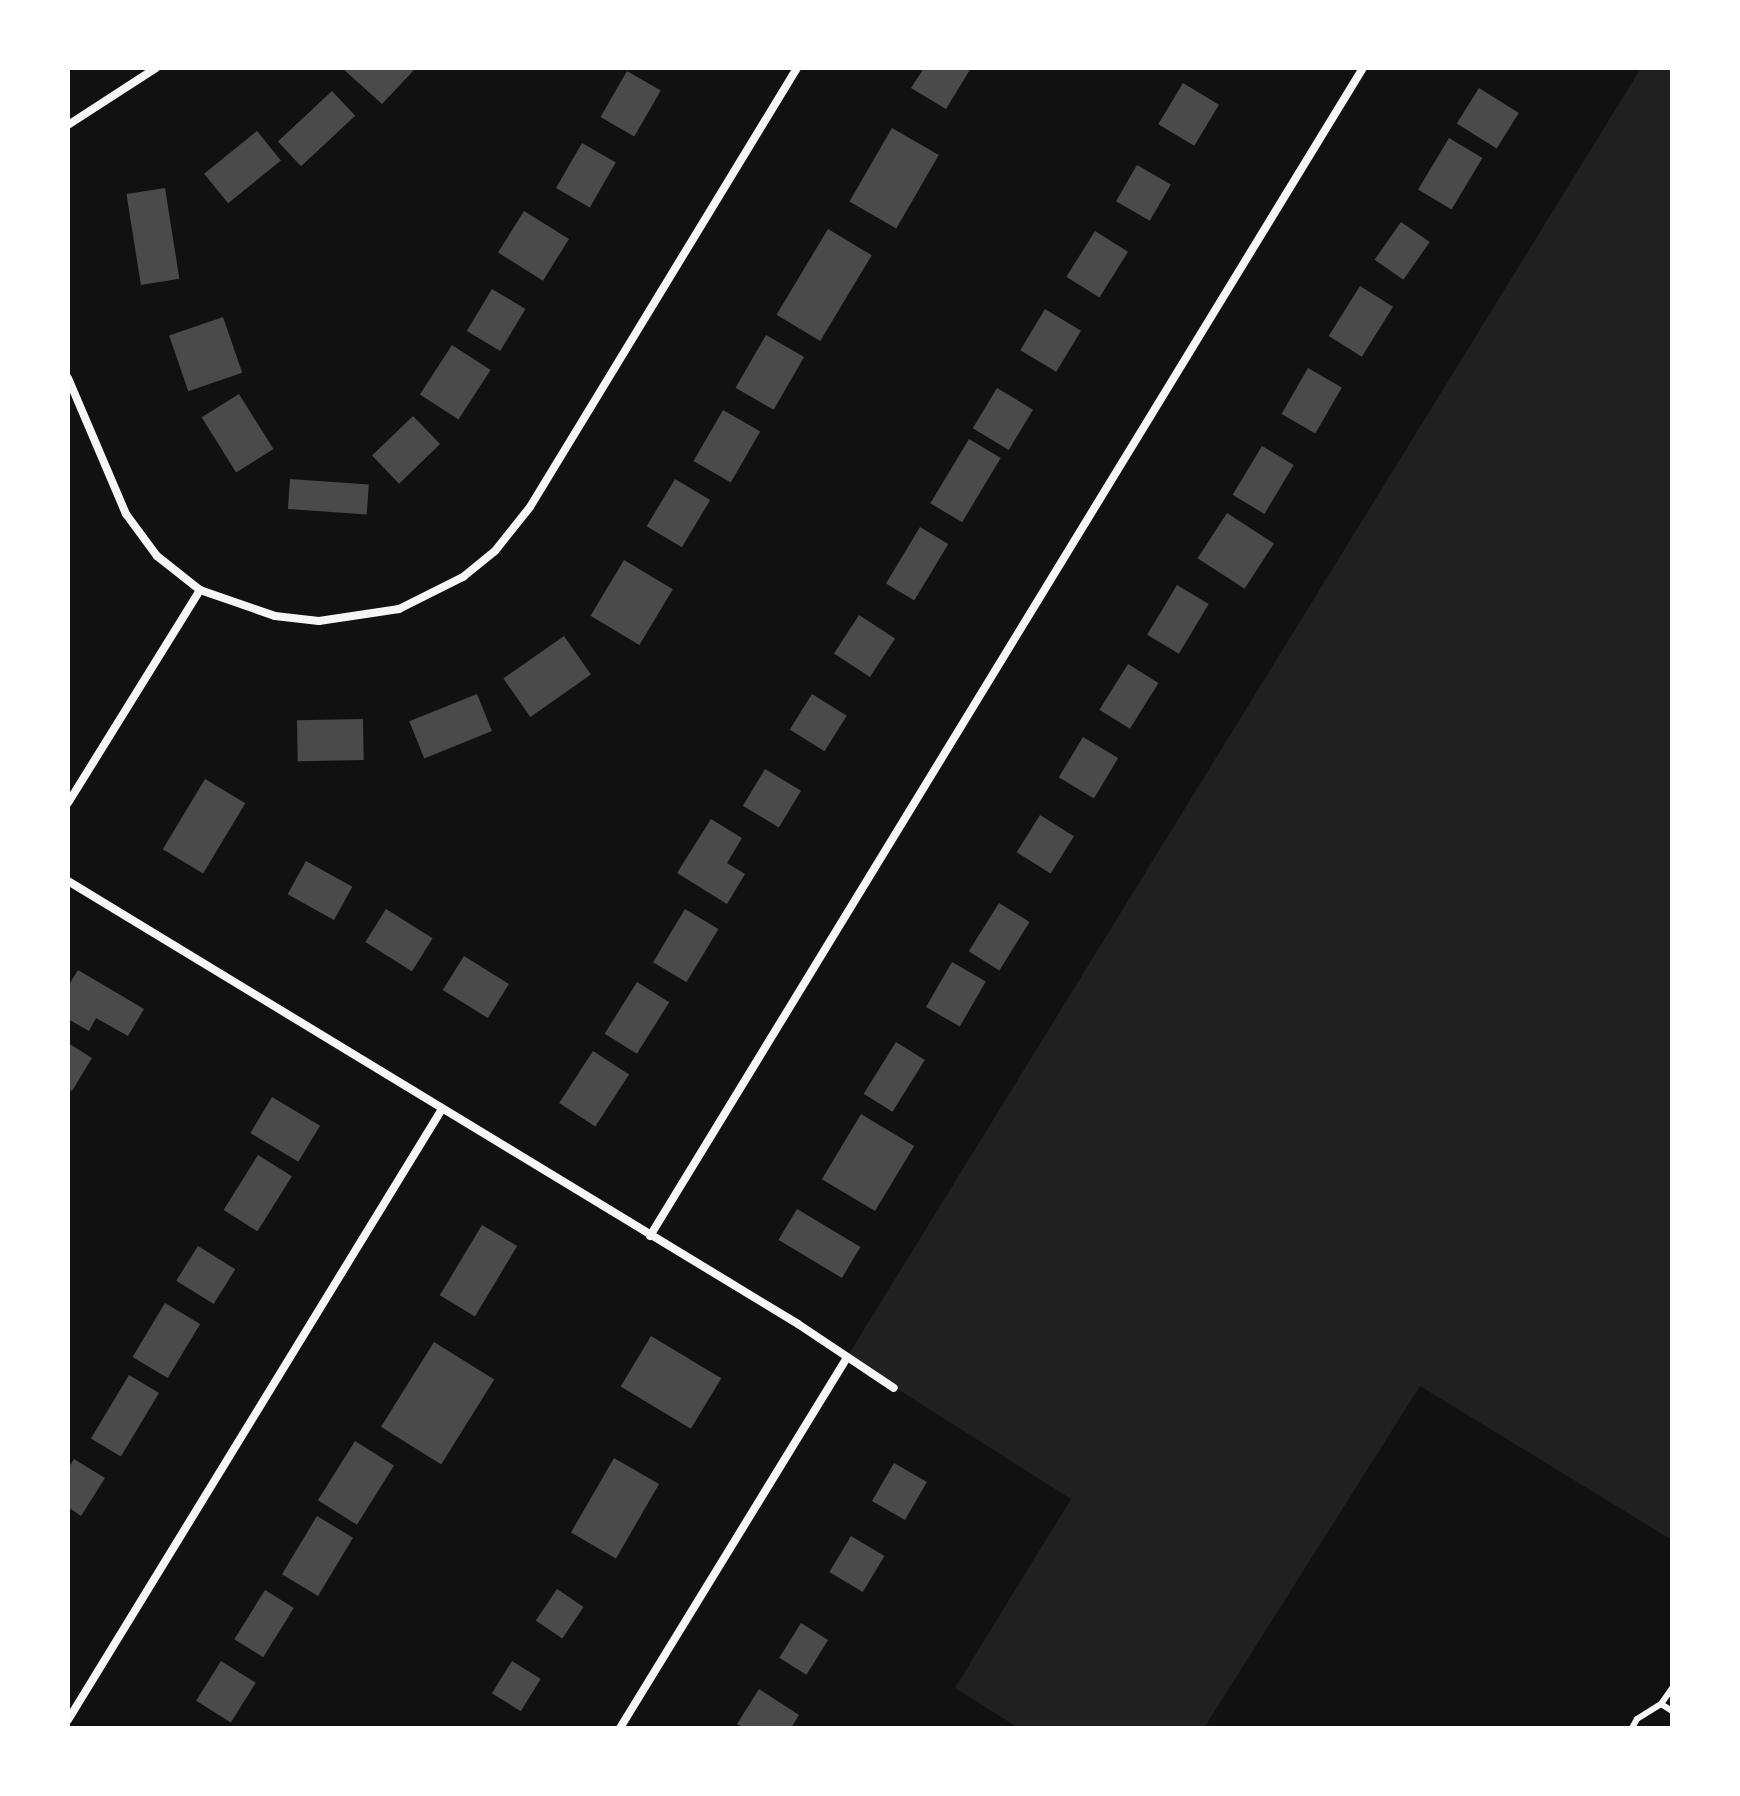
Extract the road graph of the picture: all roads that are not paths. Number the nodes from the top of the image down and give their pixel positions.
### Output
1 (156, 68) edge
2 (797, 68) edge
3 (1363, 68) edge
4 (68, 125) edge
5 (68, 378) edge
6 (200, 590) junction
7 (68, 803) edge
8 (68, 881) edge
9 (442, 1109) junction
10 (650, 1236) junction
11 (847, 1357) junction
12 (894, 1388) dead end
13 (1672, 1688) edge
14 (1661, 1704) junction
15 (1672, 1711) edge
16 (68, 1720) edge
17 (620, 1728) edge
18 (1632, 1728) edge

1 - 4 street
2 - 6 street
3 - 10 street
5 - 6 street
6 - 7 street
8 - 9 street
9 - 10 street
9 - 16 street
10 - 11 street
11 - 12 street
11 - 17 street
13 - 14 lane
14 - 15 lane
14 - 18 lane

